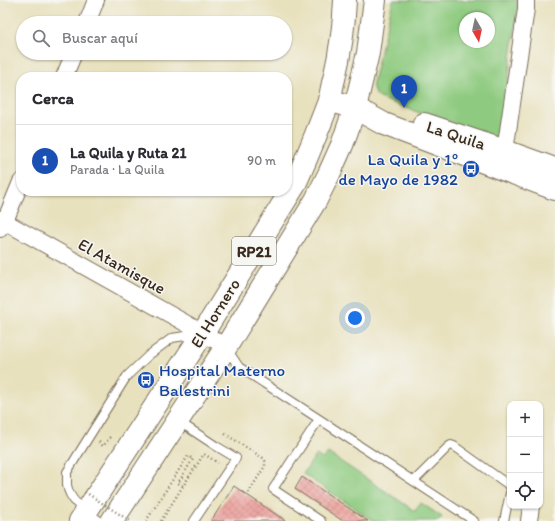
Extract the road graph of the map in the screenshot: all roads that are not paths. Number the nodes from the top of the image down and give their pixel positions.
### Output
1 (96, 0) edge
2 (345, 0) edge
3 (376, 0) edge
4 (526, 0) edge
5 (90, 16) edge
6 (71, 60) edge
7 (66, 72) edge
8 (329, 100) junction
9 (355, 108) junction
10 (502, 160) junction
11 (555, 169) edge
12 (292, 189) edge
13 (555, 189) edge
14 (16, 193) edge
15 (288, 196) edge
16 (2, 223) edge
17 (203, 333) junction
18 (226, 346) junction
19 (320, 419) junction
20 (178, 420) junction
21 (414, 481) junction
22 (507, 484) edge
23 (507, 506) edge
24 (531, 509) edge
25 (88, 511) edge
26 (112, 521) edge
27 (194, 521) edge
28 (322, 521) edge
29 (474, 521) edge
30 (504, 521) edge
31 (529, 521) edge

1 - 5 street
2 - 8 main road, El Hornero / RP21
3 - 9 main road, El Hornero / RP21
4 - 10 street
6 - 7 street
8 - 9 main road, La Quila
8 - 12 main road, El Hornero / RP21
9 - 10 main road, La Quila
9 - 18 main road, El Hornero / RP21
10 - 11 main road, La Quila
10 - 13 main road, La Quila
14 - 16 street
15 - 17 main road, El Hornero / RP21
16 - 17 street, El Atamisque
17 - 18 street, El Atamisque
17 - 25 main road, El Hornero / RP21
17 - 25 lane
18 - 19 lane
18 - 20 main road, El Hornero / RP21
19 - 21 lane
19 - 28 lane
20 - 26 main road, El Hornero / RP21
20 - 27 lane
21 - 22 lane
21 - 29 lane
23 - 30 lane
24 - 31 street

